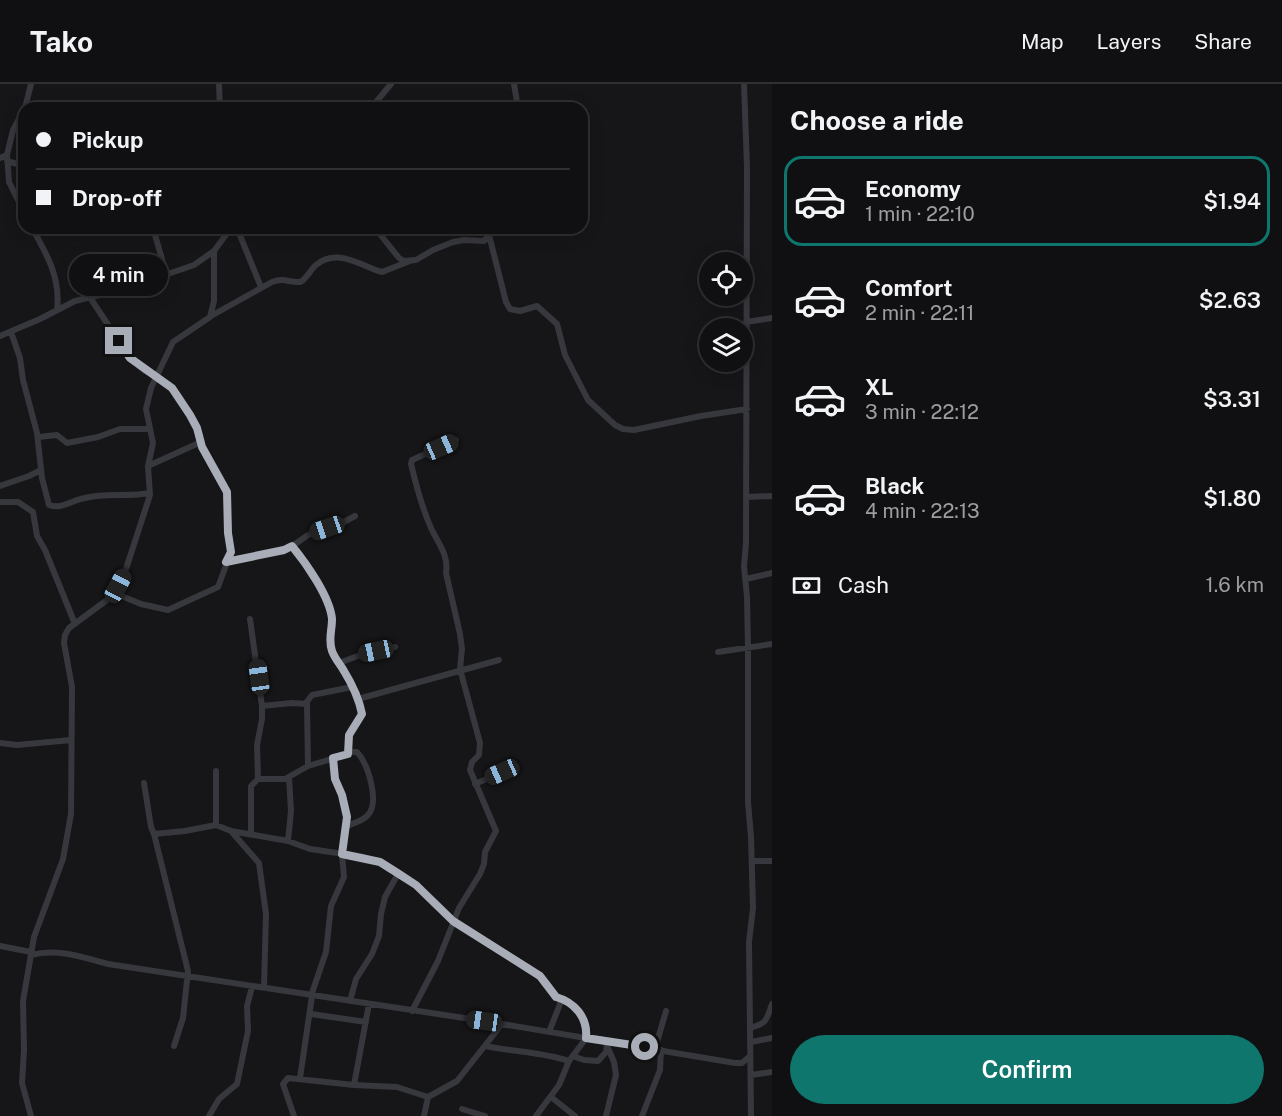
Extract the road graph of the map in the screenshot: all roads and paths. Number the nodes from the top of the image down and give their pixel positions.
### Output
1 (31, 84) edge
2 (219, 84) edge
3 (391, 84) edge
4 (514, 84) edge
5 (744, 84) edge
6 (27, 102) edge
7 (220, 102) edge
8 (376, 102) edge
9 (517, 102) edge
10 (18, 121) edge
11 (4, 158) edge
12 (18, 164) edge
13 (18, 200) edge
14 (35, 234) edge
15 (155, 234) edge
16 (227, 234) edge
17 (239, 234) edge
18 (380, 234) edge
19 (488, 234) edge
20 (490, 234) edge
21 (214, 251) junction
22 (410, 261) junction
23 (166, 273) junction
24 (261, 287) junction
25 (89, 296) junction
26 (57, 310) junction
27 (210, 316) junction
28 (746, 318) edge
29 (772, 318) edge
30 (753, 321) edge
31 (11, 332) junction
32 (0, 336) edge
33 (747, 372) edge
34 (157, 376) junction
35 (747, 410) junction
36 (150, 429) junction
37 (38, 437) junction
38 (456, 440) dead end
39 (201, 441) junction
40 (148, 466) junction
41 (41, 470) junction
42 (0, 486) edge
43 (150, 493) junction
44 (772, 495) edge
45 (746, 497) junction
46 (0, 502) edge
47 (355, 516) dead end
48 (292, 546) junction
49 (226, 562) junction
50 (772, 573) edge
51 (746, 579) junction
52 (114, 592) junction
53 (250, 619) dead end
54 (75, 624) junction
55 (772, 644) edge
56 (395, 647) dead end
57 (748, 648) junction
58 (718, 652) dead end
59 (499, 660) dead end
60 (339, 663) junction
61 (460, 669) junction
62 (352, 687) junction
63 (358, 699) junction
64 (306, 704) junction
65 (262, 706) junction
66 (71, 740) junction
67 (0, 743) edge
68 (349, 752) junction
69 (333, 758) junction
70 (308, 766) junction
71 (513, 770) dead end
72 (216, 771) dead end
73 (289, 777) junction
74 (258, 779) junction
75 (144, 783) dead end
76 (475, 784) junction
77 (216, 825) junction
78 (347, 826) junction
79 (231, 831) junction
80 (154, 834) junction
81 (251, 834) junction
82 (288, 841) junction
83 (342, 854) junction
84 (752, 861) junction
85 (772, 861) edge
86 (399, 874) junction
87 (453, 921) junction
88 (0, 946) edge
89 (31, 953) junction
90 (186, 976) junction
91 (252, 987) junction
92 (264, 987) junction
93 (312, 996) junction
94 (562, 999) junction
95 (350, 1001) junction
96 (369, 1004) junction
97 (772, 1004) edge
98 (412, 1011) junction
99 (666, 1011) dead end
100 (311, 1014) junction
101 (366, 1022) junction
102 (502, 1024) junction
103 (750, 1028) junction
104 (549, 1032) junction
105 (586, 1038) junction
106 (772, 1038) edge
107 (751, 1042) junction
108 (608, 1043) junction
109 (174, 1046) dead end
110 (486, 1046) junction
111 (658, 1049) junction
112 (750, 1056) junction
113 (571, 1059) junction
114 (772, 1072) edge
115 (751, 1075) junction
116 (300, 1078) junction
117 (354, 1085) junction
118 (428, 1097) junction
119 (551, 1097) junction
120 (462, 1109) dead end
121 (31, 1116) edge
122 (209, 1116) edge
123 (294, 1116) edge
124 (424, 1116) edge
125 (485, 1116) edge
126 (536, 1116) edge
127 (575, 1116) edge
128 (606, 1116) edge
129 (642, 1116) edge
130 (751, 1116) edge

1 - 6 street
2 - 7 street
3 - 8 street
4 - 9 street
5 - 28 street
10 - 11 street
11 - 12 street
11 - 13 street
14 - 26 street
15 - 23 street
16 - 21 street
17 - 24 street
18 - 22 street
19 - 22 street
20 - 35 street
21 - 23 street
21 - 27 street
22 - 24 street
23 - 25 street
24 - 27 street
25 - 26 street
25 - 34 street
26 - 31 street
27 - 34 street
29 - 30 street
31 - 32 street
31 - 37 street
33 - 35 street
34 - 36 street
34 - 39 street
35 - 45 street
36 - 37 street
36 - 40 street
37 - 41 street
38 - 61 street
39 - 40 street
39 - 49 street
40 - 43 street
41 - 42 street
41 - 43 street
43 - 52 street
44 - 45 street
45 - 51 street
46 - 54 street
47 - 48 street
48 - 49 street
48 - 60 street
49 - 52 street
50 - 51 street
51 - 57 street
52 - 54 street
53 - 65 street
54 - 66 street
55 - 57 street
56 - 60 street
57 - 58 street
57 - 84 street
59 - 61 street
60 - 62 street
61 - 63 street
61 - 76 street
62 - 63 street
62 - 64 street
63 - 68 street
64 - 65 street
64 - 70 street
65 - 74 street
66 - 67 street
66 - 89 street
68 - 69 street
68 - 78 street
69 - 70 street
69 - 78 street
70 - 73 street
71 - 76 street
72 - 77 street
73 - 74 street
73 - 82 street
74 - 81 street
75 - 80 street
76 - 87 street
77 - 79 street
77 - 80 street
78 - 83 street
79 - 81 street
79 - 92 street
80 - 90 street
81 - 82 street
82 - 83 street
83 - 86 street
83 - 93 street
84 - 85 street
84 - 103 street
86 - 87 street
86 - 95 street
87 - 94 street
87 - 98 street
88 - 89 street
89 - 90 street
89 - 121 street
90 - 91 street
90 - 109 street
91 - 92 street
91 - 122 street
92 - 93 street
93 - 95 street
93 - 100 street
94 - 104 street
94 - 105 street
95 - 96 street
96 - 98 street
96 - 101 street
97 - 103 street
98 - 102 street
99 - 111 street
100 - 101 street
100 - 116 street
101 - 117 street
102 - 104 street
102 - 110 street
103 - 107 street
104 - 105 street
105 - 108 street
105 - 113 street
106 - 107 street
107 - 112 street
108 - 111 street
108 - 113 street
108 - 128 street
110 - 113 street
110 - 118 street
111 - 112 street
111 - 129 street
112 - 115 street
113 - 119 street
114 - 115 street
115 - 130 street
116 - 117 street
116 - 123 street
117 - 118 street
118 - 124 street
119 - 126 street
119 - 127 street
120 - 125 street

